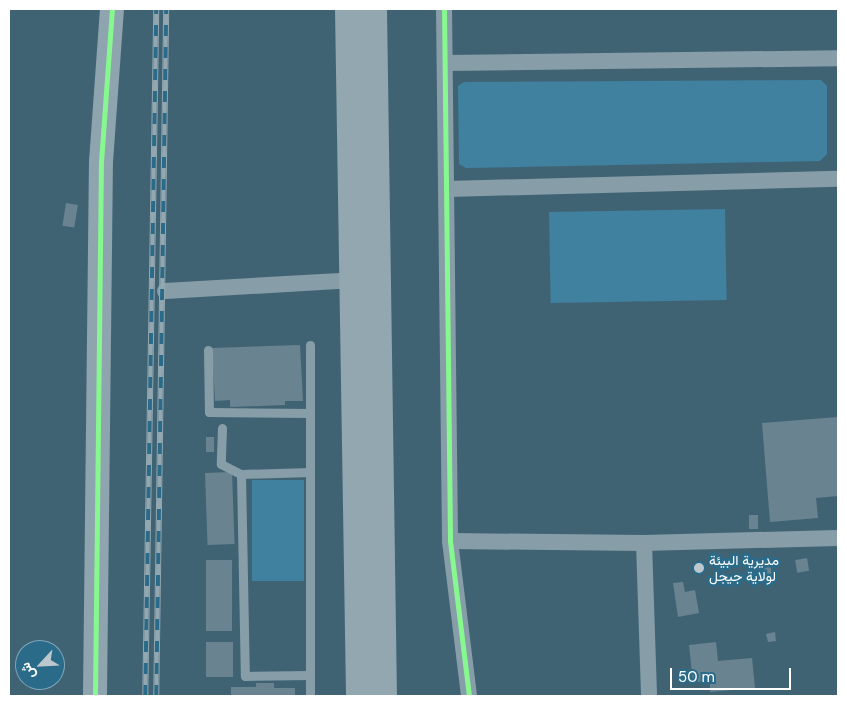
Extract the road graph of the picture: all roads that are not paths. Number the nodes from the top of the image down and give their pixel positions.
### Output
1 (112, 9) edge
2 (349, 9) edge
3 (373, 9) edge
4 (444, 9) edge
5 (838, 58) edge
6 (445, 64) junction
7 (838, 179) edge
8 (447, 189) junction
9 (354, 280) junction
10 (165, 291) dead end
11 (310, 345) dead end
12 (208, 350) dead end
13 (310, 413) junction
14 (222, 428) dead end
15 (310, 472) junction
16 (241, 474) junction
17 (838, 538) edge
18 (450, 541) junction
19 (644, 543) junction
20 (310, 675) junction
21 (95, 696) edge
22 (310, 696) edge
23 (360, 696) edge
24 (383, 696) edge
25 (469, 696) edge
26 (649, 696) edge

1 - 21 street
2 - 9 highway
3 - 24 highway
4 - 6 street
5 - 6 street
6 - 8 street
7 - 8 street
8 - 18 street
9 - 10 street
9 - 23 highway
11 - 13 lane
12 - 13 lane
13 - 15 lane
14 - 16 lane
15 - 16 lane
15 - 20 lane
16 - 20 lane
17 - 19 street
18 - 19 street
18 - 25 street
19 - 26 street
20 - 22 lane

